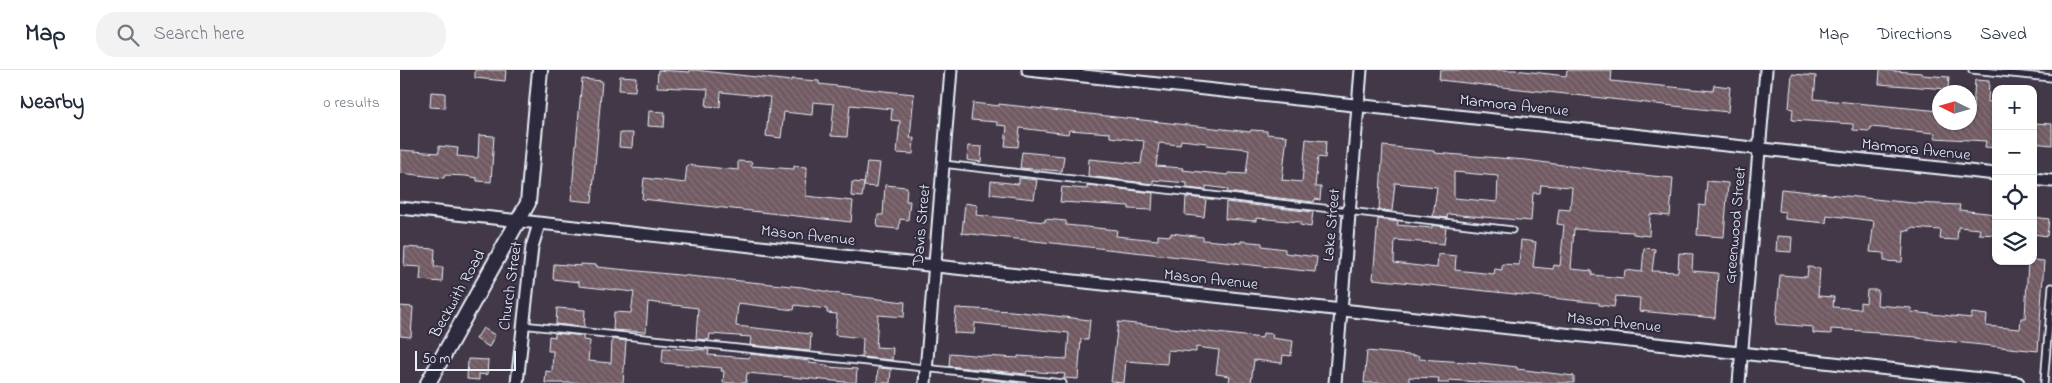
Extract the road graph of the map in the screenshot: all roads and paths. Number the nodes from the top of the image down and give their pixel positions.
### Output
1 (540, 70) edge
2 (951, 70) edge
3 (1028, 70) edge
4 (1361, 70) edge
5 (1766, 70) edge
6 (1972, 70) edge
7 (2052, 78) edge
8 (1358, 106) junction
9 (1759, 149) junction
10 (943, 164) junction
11 (1992, 174) edge
12 (2037, 179) edge
13 (2052, 181) edge
14 (400, 208) edge
15 (1349, 211) junction
16 (518, 221) junction
17 (540, 224) junction
18 (1512, 230) dead end
19 (935, 266) junction
20 (2052, 287) edge
21 (1341, 310) junction
22 (2051, 315) edge
23 (522, 325) junction
24 (1741, 353) junction
25 (2049, 353) edge
26 (926, 369) junction
27 (428, 383) edge
28 (517, 383) edge
29 (925, 383) edge
30 (1063, 383) edge
31 (1334, 383) edge
32 (1739, 383) edge
33 (2018, 383) edge
34 (2044, 383) edge

1 - 16 street, Church Street
2 - 10 street, Davis Street
3 - 8 street, Marmora Avenue
4 - 8 street, Lake Street
5 - 9 street, Greenwood Street
6 - 7 lane
8 - 9 street, Marmora Avenue
8 - 15 street, Lake Street
9 - 11 street, Marmora Avenue
9 - 24 street, Greenwood Street
10 - 15 lane
10 - 19 street, Davis Street
12 - 13 street
14 - 16 street, Mason Avenue
15 - 18 lane
15 - 21 street, Lake Street
16 - 17 street, Mason Avenue
16 - 27 street, Beckwith Road
17 - 19 street, Mason Avenue
17 - 23 street, Church Street
19 - 21 street, Mason Avenue
19 - 26 street, Davis Street
20 - 22 lane
21 - 24 street, Mason Avenue
21 - 31 street, Lake Street
22 - 25 lane
23 - 26 lane
23 - 28 street, Church Street
24 - 32 street, Greenwood Street
24 - 33 street, Mason Avenue
25 - 34 lane
26 - 29 street, Davis Street
26 - 30 lane

